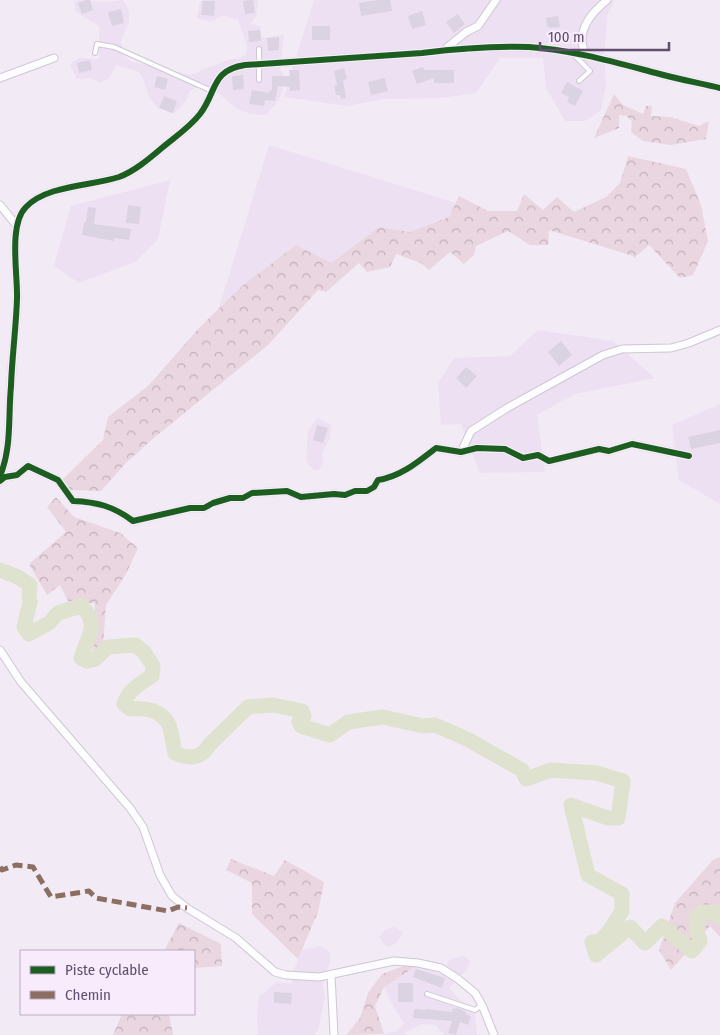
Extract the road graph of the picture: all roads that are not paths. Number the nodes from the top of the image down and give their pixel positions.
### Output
1 (496, 0) edge
2 (607, 0) edge
3 (259, 48) dead end
4 (444, 50) junction
5 (95, 53) dead end
6 (573, 53) junction
7 (585, 56) junction
8 (54, 58) dead end
9 (260, 64) junction
10 (0, 78) edge
11 (259, 80) dead end
12 (579, 81) dead end
13 (720, 88) edge
14 (212, 91) junction
15 (0, 205) edge
16 (18, 226) junction
17 (720, 330) edge
18 (461, 452) junction
19 (689, 456) dead end
20 (0, 476) edge
21 (0, 481) edge
22 (0, 650) edge
23 (331, 975) junction
24 (427, 994) dead end
25 (482, 1005) junction
26 (334, 1035) edge
27 (494, 1035) edge

1 - 4 street
2 - 7 street
3 - 9 lane
4 - 6 street
4 - 9 street
5 - 14 lane
6 - 7 street
6 - 12 lane
7 - 13 street
8 - 10 street
9 - 11 lane
9 - 14 street
14 - 16 street
15 - 16 street
16 - 20 street
17 - 18 street
18 - 19 street
18 - 21 street
22 - 23 street
23 - 25 street
23 - 26 street
24 - 25 lane
25 - 27 street

